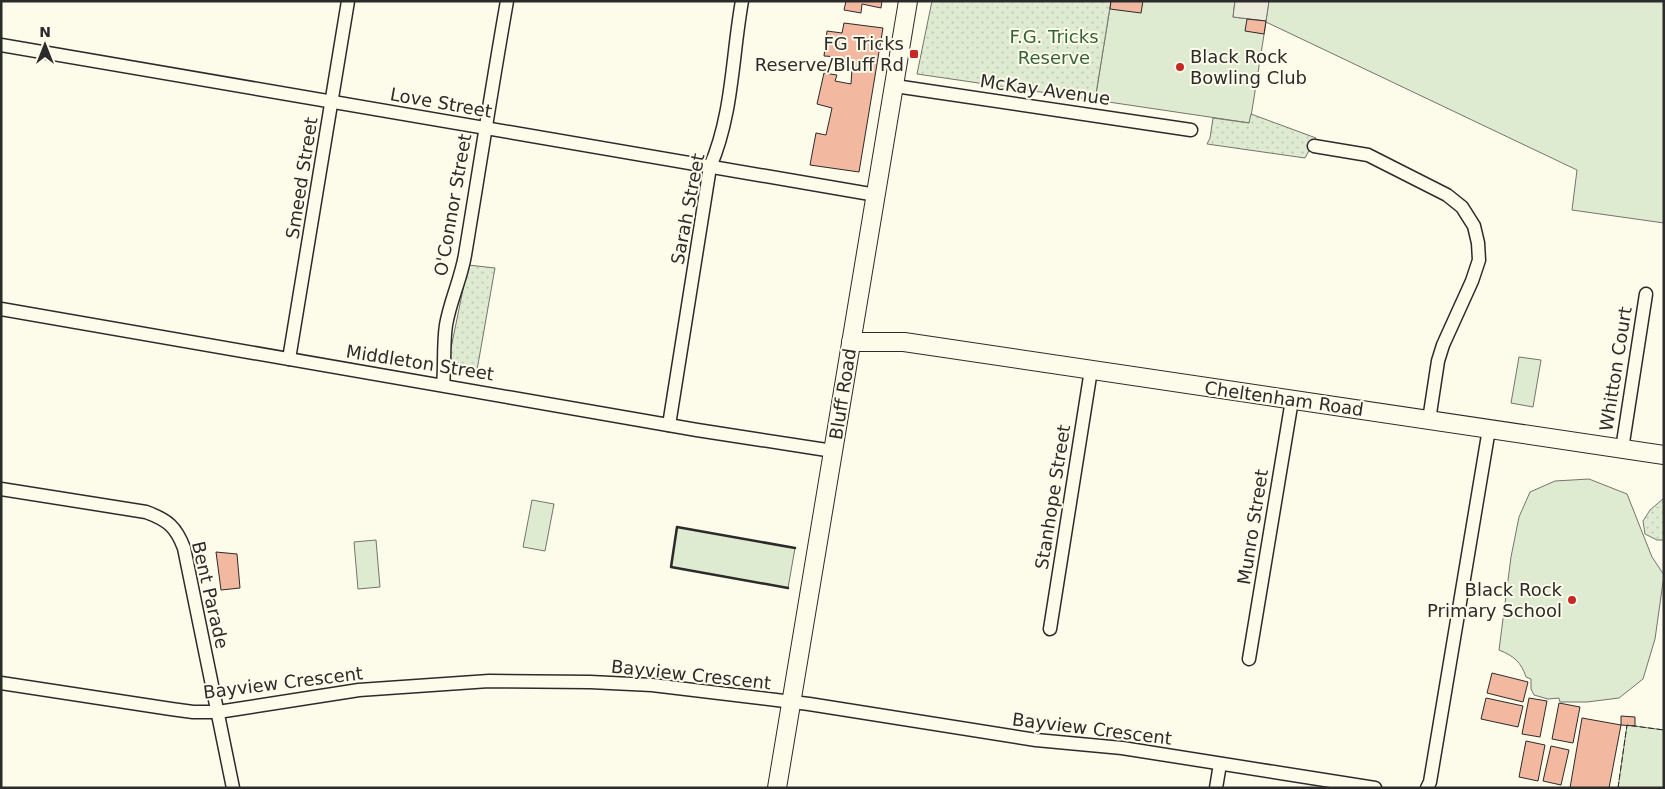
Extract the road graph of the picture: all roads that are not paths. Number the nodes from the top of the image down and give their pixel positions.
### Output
1 (348, 1) edge
2 (507, 1) edge
3 (742, 1) edge
4 (908, 1) edge
5 (1, 45) edge
6 (895, 86) junction
7 (332, 102) junction
8 (484, 128) junction
9 (1191, 130) dead end
10 (1314, 146) dead end
11 (710, 167) junction
12 (876, 195) junction
13 (1646, 294) dead end
14 (1, 309) edge
15 (852, 335) junction
16 (289, 359) junction
17 (1091, 370) junction
18 (443, 385) junction
19 (1292, 400) junction
20 (1429, 420) junction
21 (669, 425) junction
22 (1489, 429) junction
23 (1622, 449) junction
24 (834, 452) junction
25 (1664, 455) edge
26 (1, 489) edge
27 (1050, 629) dead end
28 (1249, 659) dead end
29 (1, 683) edge
30 (791, 702) junction
31 (218, 712) junction
32 (1220, 764) junction
33 (233, 788) edge
34 (777, 788) edge
35 (1216, 788) edge
36 (1375, 788) edge
37 (1427, 788) edge

1 - 7 street, Smeed Street
2 - 8 street, O'Connor Street
3 - 11 street, Sarah Street
4 - 6 street, Bluff Road
5 - 7 street, Love Street
6 - 9 street, McKay Avenue
6 - 12 street, Bluff Road
7 - 8 street, Love Street
7 - 16 street, Smeed Street
8 - 11 street, Love Street
8 - 18 street, O'Connor Street
10 - 20 street
11 - 12 street, Love Street
11 - 21 street, Sarah Street
12 - 15 street, Bluff Road
13 - 23 street, Whitton Court
14 - 16 street, Middleton Street
15 - 17 street, Cheltenham Road
15 - 24 street, Bluff Road
16 - 18 street, Middleton Street
17 - 19 street, Cheltenham Road
17 - 27 street, Stanhope Street
18 - 21 street, Middleton Street
19 - 20 street, Cheltenham Road
19 - 28 street, Munro Street
20 - 22 street, Cheltenham Road
21 - 24 street, Middleton Street
22 - 23 street, Cheltenham Road
22 - 37 street
23 - 25 street, Cheltenham Road
24 - 30 street, Bluff Road
26 - 31 street, Bent Parade
29 - 31 street, Bayview Crescent
30 - 31 street, Bayview Crescent
30 - 32 street, Bayview Crescent
30 - 34 street, Bluff Road
31 - 33 street, Bent Parade
32 - 35 street
32 - 36 street, Bayview Crescent

